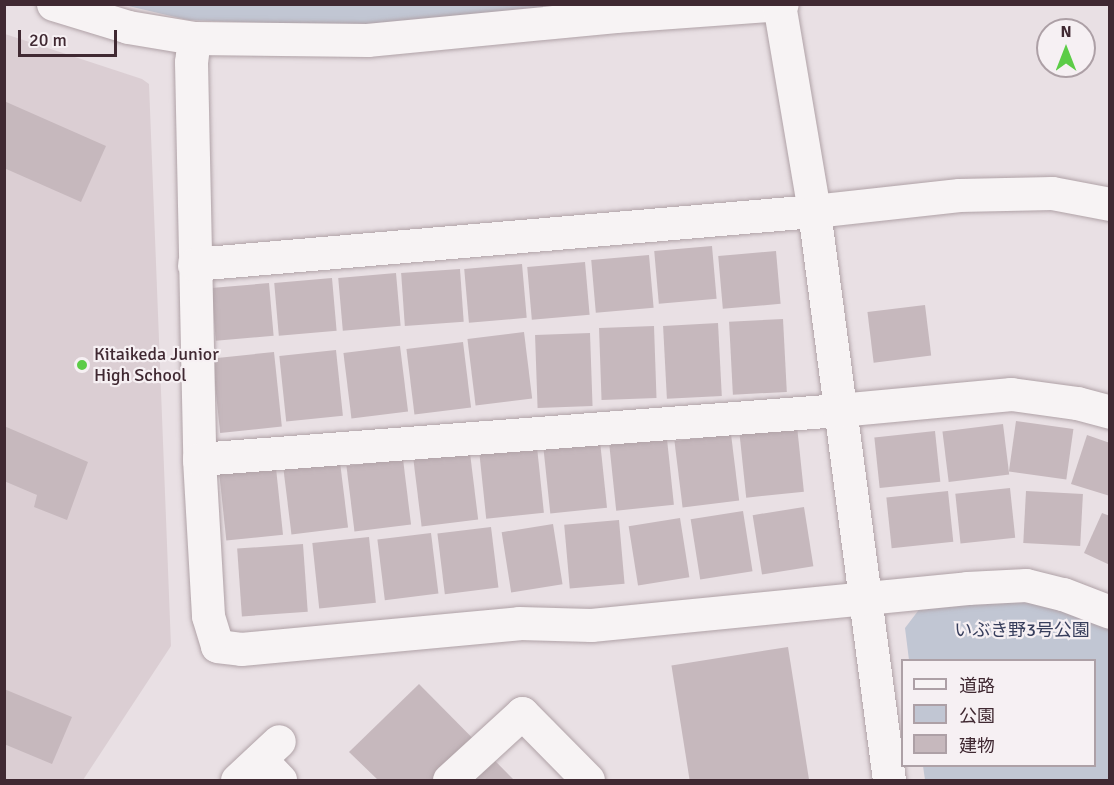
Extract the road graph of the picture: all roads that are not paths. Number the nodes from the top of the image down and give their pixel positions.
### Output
1 (53, 4) edge
2 (780, 5) edge
3 (194, 38) junction
4 (1110, 204) edge
5 (814, 211) junction
6 (194, 264) junction
7 (839, 410) junction
8 (1110, 412) edge
9 (199, 459) junction
10 (865, 599) junction
11 (1110, 612) edge
12 (449, 780) edge
13 (588, 780) edge
14 (889, 780) edge

1 - 3 street
2 - 3 street
2 - 5 street
3 - 6 street
4 - 5 street
5 - 6 street
5 - 7 street
6 - 9 street
7 - 8 street
7 - 9 street
7 - 10 street
9 - 10 street
10 - 11 street
10 - 14 street
12 - 13 street

